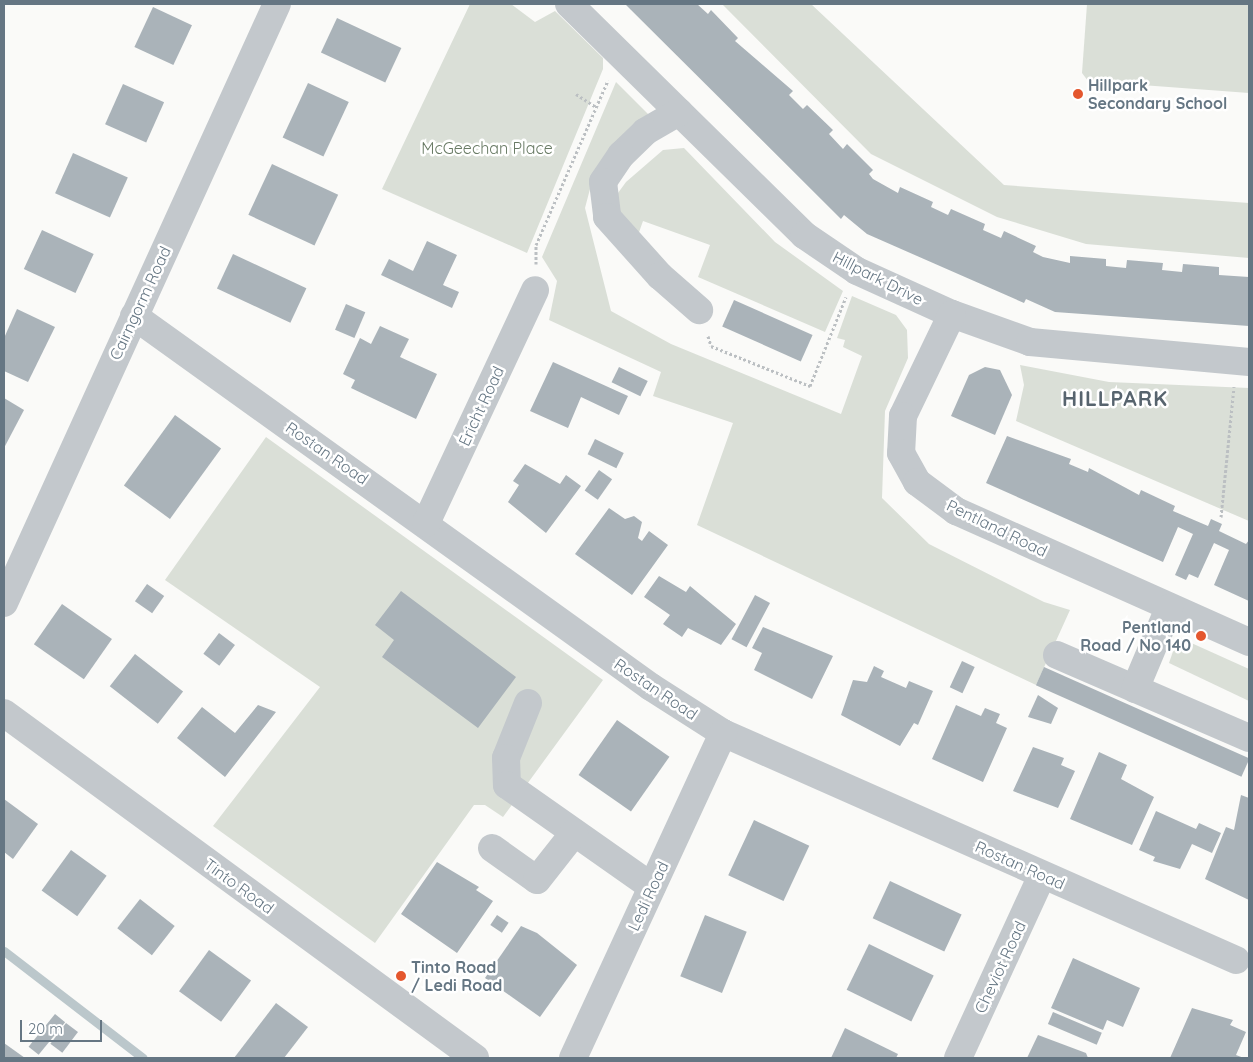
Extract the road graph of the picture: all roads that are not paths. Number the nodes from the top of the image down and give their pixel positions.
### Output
1 (277, 4) edge
2 (569, 4) edge
3 (679, 112) junction
4 (535, 290) road end
5 (699, 310) road end
6 (952, 314) junction
7 (134, 316) junction
8 (1243, 362) edge
9 (426, 523) junction
10 (4, 603) edge
11 (1169, 608) junction
12 (1249, 642) edge
13 (1058, 654) dead end
14 (1135, 688) junction
15 (528, 704) dead end
16 (4, 713) edge
17 (723, 733) junction
18 (1249, 738) edge
19 (574, 833) junction
20 (492, 848) dead end
21 (1042, 876) junction
22 (652, 888) junction
23 (1236, 960) dead end
24 (475, 1058) edge
25 (573, 1058) edge
26 (958, 1058) edge

1 - 7 street, Cairngorm Road
2 - 3 street, Hillpark Drive
3 - 5 street
3 - 6 street, Hillpark Drive
4 - 9 street, Ericht Road
6 - 8 street, Hillpark Drive
6 - 11 street, Pentland Road
7 - 9 street, Rostan Road
7 - 10 street, Cairngorm Road
9 - 17 street, Rostan Road
11 - 12 street, Pentland Road
11 - 14 street
13 - 14 street
14 - 18 street
15 - 19 street
16 - 24 street, Tinto Road
17 - 21 street, Rostan Road
17 - 22 street, Ledi Road
19 - 20 street
19 - 22 street
21 - 23 street, Rostan Road
21 - 26 street, Cheviot Road
22 - 25 street, Ledi Road

